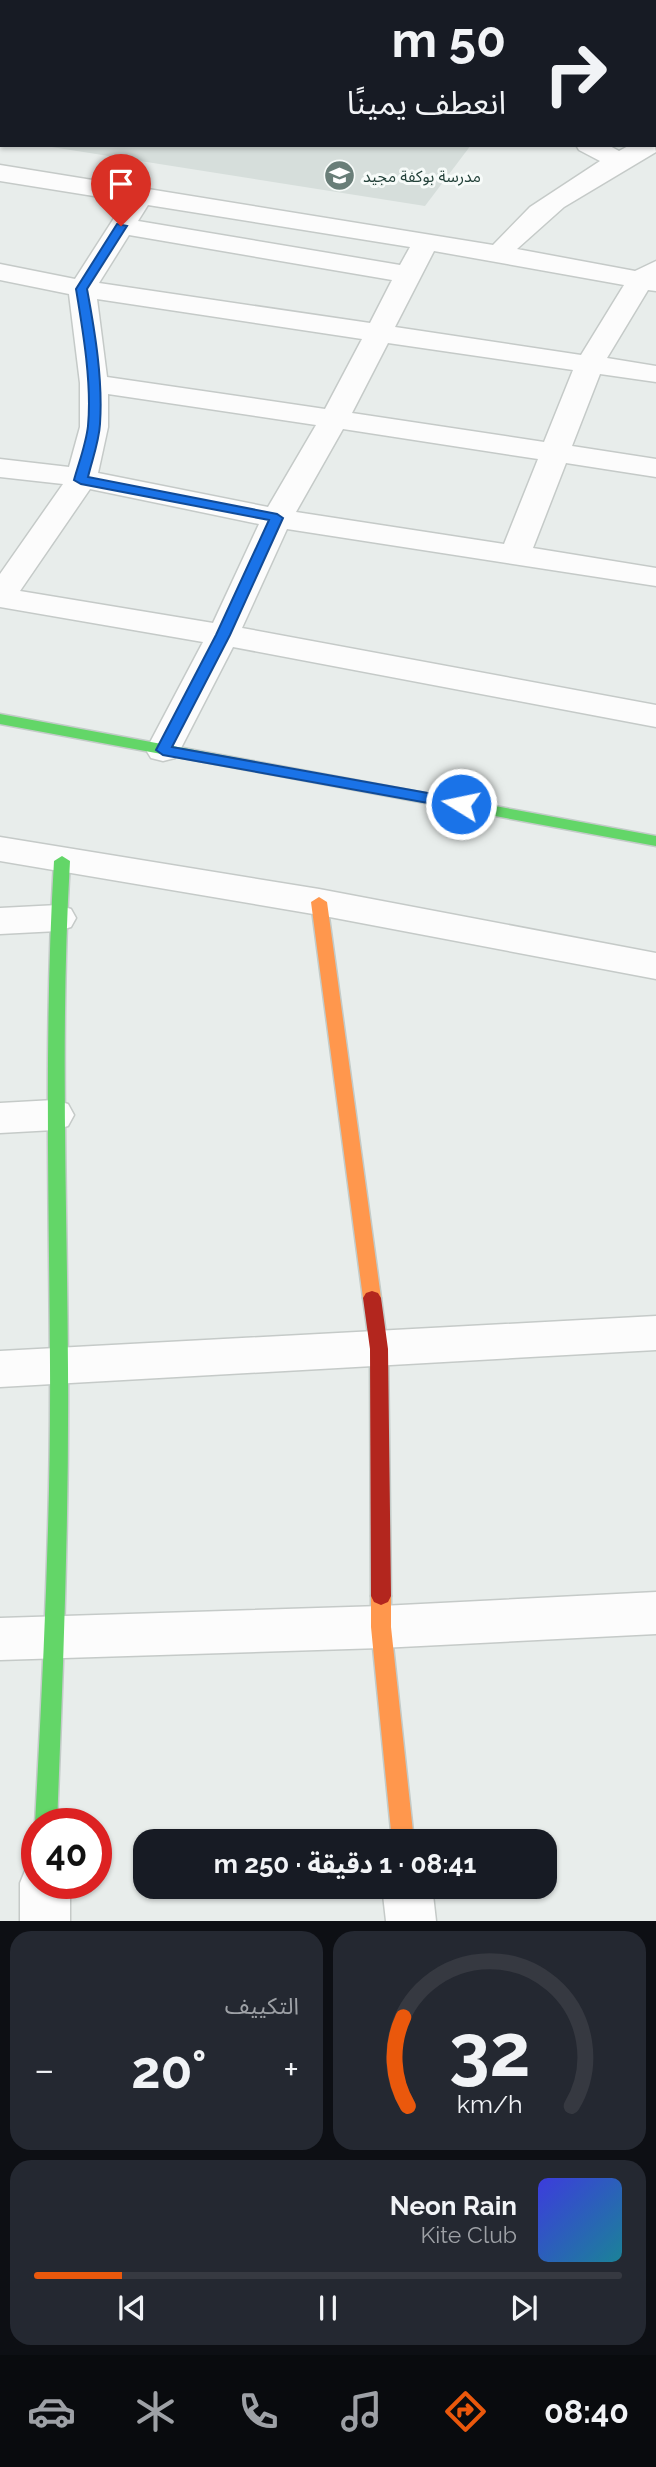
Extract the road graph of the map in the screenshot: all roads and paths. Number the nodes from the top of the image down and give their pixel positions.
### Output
1 (592, 147) edge
2 (646, 147) edge
3 (620, 161) junction
4 (0, 173) edge
5 (139, 197) junction
6 (121, 226) junction
7 (425, 243) junction
8 (499, 254) junction
9 (0, 272) edge
10 (409, 275) junction
11 (651, 277) edge
12 (82, 289) junction
13 (379, 334) junction
14 (589, 365) junction
15 (656, 374) edge
16 (94, 383) junction
17 (334, 420) junction
18 (555, 453) junction
19 (0, 468) edge
20 (656, 468) edge
21 (81, 480) junction
22 (277, 518) junction
23 (515, 555) junction
24 (656, 577) edge
25 (0, 597) edge
26 (223, 635) junction
27 (656, 716) edge
28 (0, 719) edge
29 (163, 750) junction
30 (656, 841) edge
31 (0, 849) edge
32 (62, 861) junction
33 (319, 902) junction
34 (58, 918) junction
35 (0, 921) edge
36 (656, 966) edge
37 (54, 1115) junction
38 (0, 1118) edge
39 (656, 1333) edge
40 (379, 1349) junction
41 (59, 1366) junction
42 (0, 1369) edge
43 (656, 1613) edge
44 (381, 1628) junction
45 (54, 1636) junction
46 (0, 1639) edge
47 (47, 1808) edge
48 (402, 1829) edge
49 (45, 1899) edge
50 (408, 1899) edge
51 (45, 1921) edge
52 (411, 1921) edge

1 - 3 street
2 - 3 street
3 - 8 street
4 - 5 street
5 - 6 street
5 - 7 street
6 - 10 street
6 - 12 street
7 - 8 street
7 - 10 street
8 - 11 street
9 - 12 street
10 - 13 street
11 - 14 street
12 - 13 street
12 - 16 street
13 - 14 street
13 - 17 street
14 - 15 street
14 - 18 street
16 - 17 street
16 - 21 street
17 - 18 street
17 - 22 street
18 - 20 street
18 - 23 street
19 - 21 street
21 - 22 street
21 - 25 street
22 - 23 street
22 - 26 street
23 - 24 street
25 - 26 street
26 - 27 street
26 - 29 street
28 - 29 street
29 - 30 street
31 - 32 street
32 - 33 street
32 - 34 street
33 - 36 street
33 - 40 street
34 - 35 street
34 - 37 street
37 - 38 street
37 - 41 street
39 - 40 street
40 - 41 street
40 - 44 street
41 - 42 street
41 - 45 street
43 - 44 street
44 - 45 street
44 - 48 street
45 - 46 street
45 - 47 street
49 - 51 street
50 - 52 street

